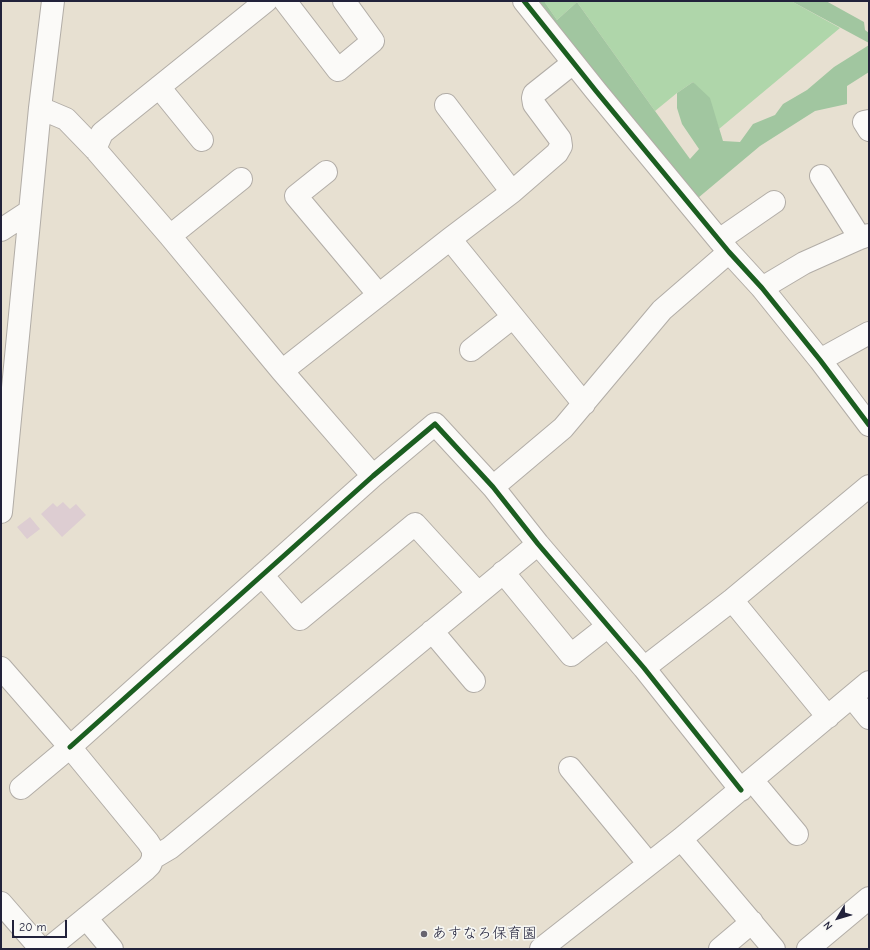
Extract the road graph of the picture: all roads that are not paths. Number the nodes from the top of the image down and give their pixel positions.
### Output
1 (53, 1) edge
2 (266, 1) edge
3 (286, 1) edge
4 (344, 1) edge
5 (524, 1) edge
6 (573, 63) junction
7 (159, 87) junction
8 (446, 105) dead end
9 (40, 108) junction
10 (869, 121) edge
11 (869, 130) edge
12 (202, 140) dead end
13 (95, 149) junction
14 (326, 172) dead end
15 (821, 176) dead end
16 (241, 179) dead end
17 (512, 192) junction
18 (774, 202) dead end
19 (30, 211) junction
20 (1, 230) edge
21 (170, 236) junction
22 (864, 237) edge
23 (450, 239) junction
24 (724, 246) junction
25 (762, 288) junction
26 (379, 295) junction
27 (513, 317) junction
28 (869, 333) edge
29 (471, 350) dead end
30 (820, 360) junction
31 (282, 371) junction
32 (584, 404) junction
33 (869, 425) edge
34 (4, 437) edge
35 (373, 476) junction
36 (869, 486) edge
37 (493, 487) junction
38 (1, 512) edge
39 (538, 544) junction
40 (503, 572) junction
41 (262, 575) junction
42 (478, 593) junction
43 (732, 600) junction
44 (608, 626) junction
45 (432, 631) junction
46 (1, 668) edge
47 (644, 668) junction
48 (474, 681) dead end
49 (869, 682) edge
50 (852, 697) junction
51 (828, 717) junction
52 (869, 718) edge
53 (70, 747) junction
54 (570, 768) dead end
55 (747, 785) junction
56 (22, 788) dead end
57 (797, 834) dead end
58 (681, 839) junction
59 (153, 858) junction
60 (650, 864) junction
61 (869, 898) edge
62 (1, 903) edge
63 (86, 918) junction
64 (752, 922) junction
65 (41, 949) edge
66 (48, 949) edge
67 (112, 949) edge
68 (541, 949) edge
69 (720, 949) edge
70 (774, 949) edge
71 (808, 949) edge

1 - 9 street
2 - 7 street
3 - 4 street
5 - 6 street
6 - 17 street
6 - 24 street
7 - 12 street
7 - 13 street
8 - 17 street
9 - 13 street
9 - 19 street
10 - 11 street
13 - 21 street
14 - 26 street
15 - 22 street
16 - 21 street
17 - 23 street
18 - 24 street
19 - 20 street
19 - 34 street
21 - 31 street
22 - 25 street
23 - 26 street
23 - 27 street
24 - 25 street
24 - 32 street
25 - 30 street
26 - 31 street
27 - 29 street
27 - 32 street
28 - 30 street
30 - 33 street
31 - 35 street
32 - 37 street
34 - 38 street
35 - 37 street
35 - 41 street
36 - 43 street
37 - 39 street
39 - 40 street
39 - 44 street
40 - 42 street
40 - 44 street
41 - 42 street
41 - 53 street
42 - 45 street
43 - 47 street
43 - 51 street
44 - 47 street
45 - 48 street
45 - 59 street
46 - 53 street
47 - 55 street
49 - 50 street
50 - 51 street
50 - 52 street
51 - 55 street
53 - 56 street
53 - 59 street
54 - 60 street
55 - 57 street
55 - 58 street
58 - 60 street
58 - 64 street
59 - 63 street
60 - 68 street
61 - 71 street
62 - 65 street
63 - 66 street
63 - 67 street
64 - 69 street
64 - 70 street

